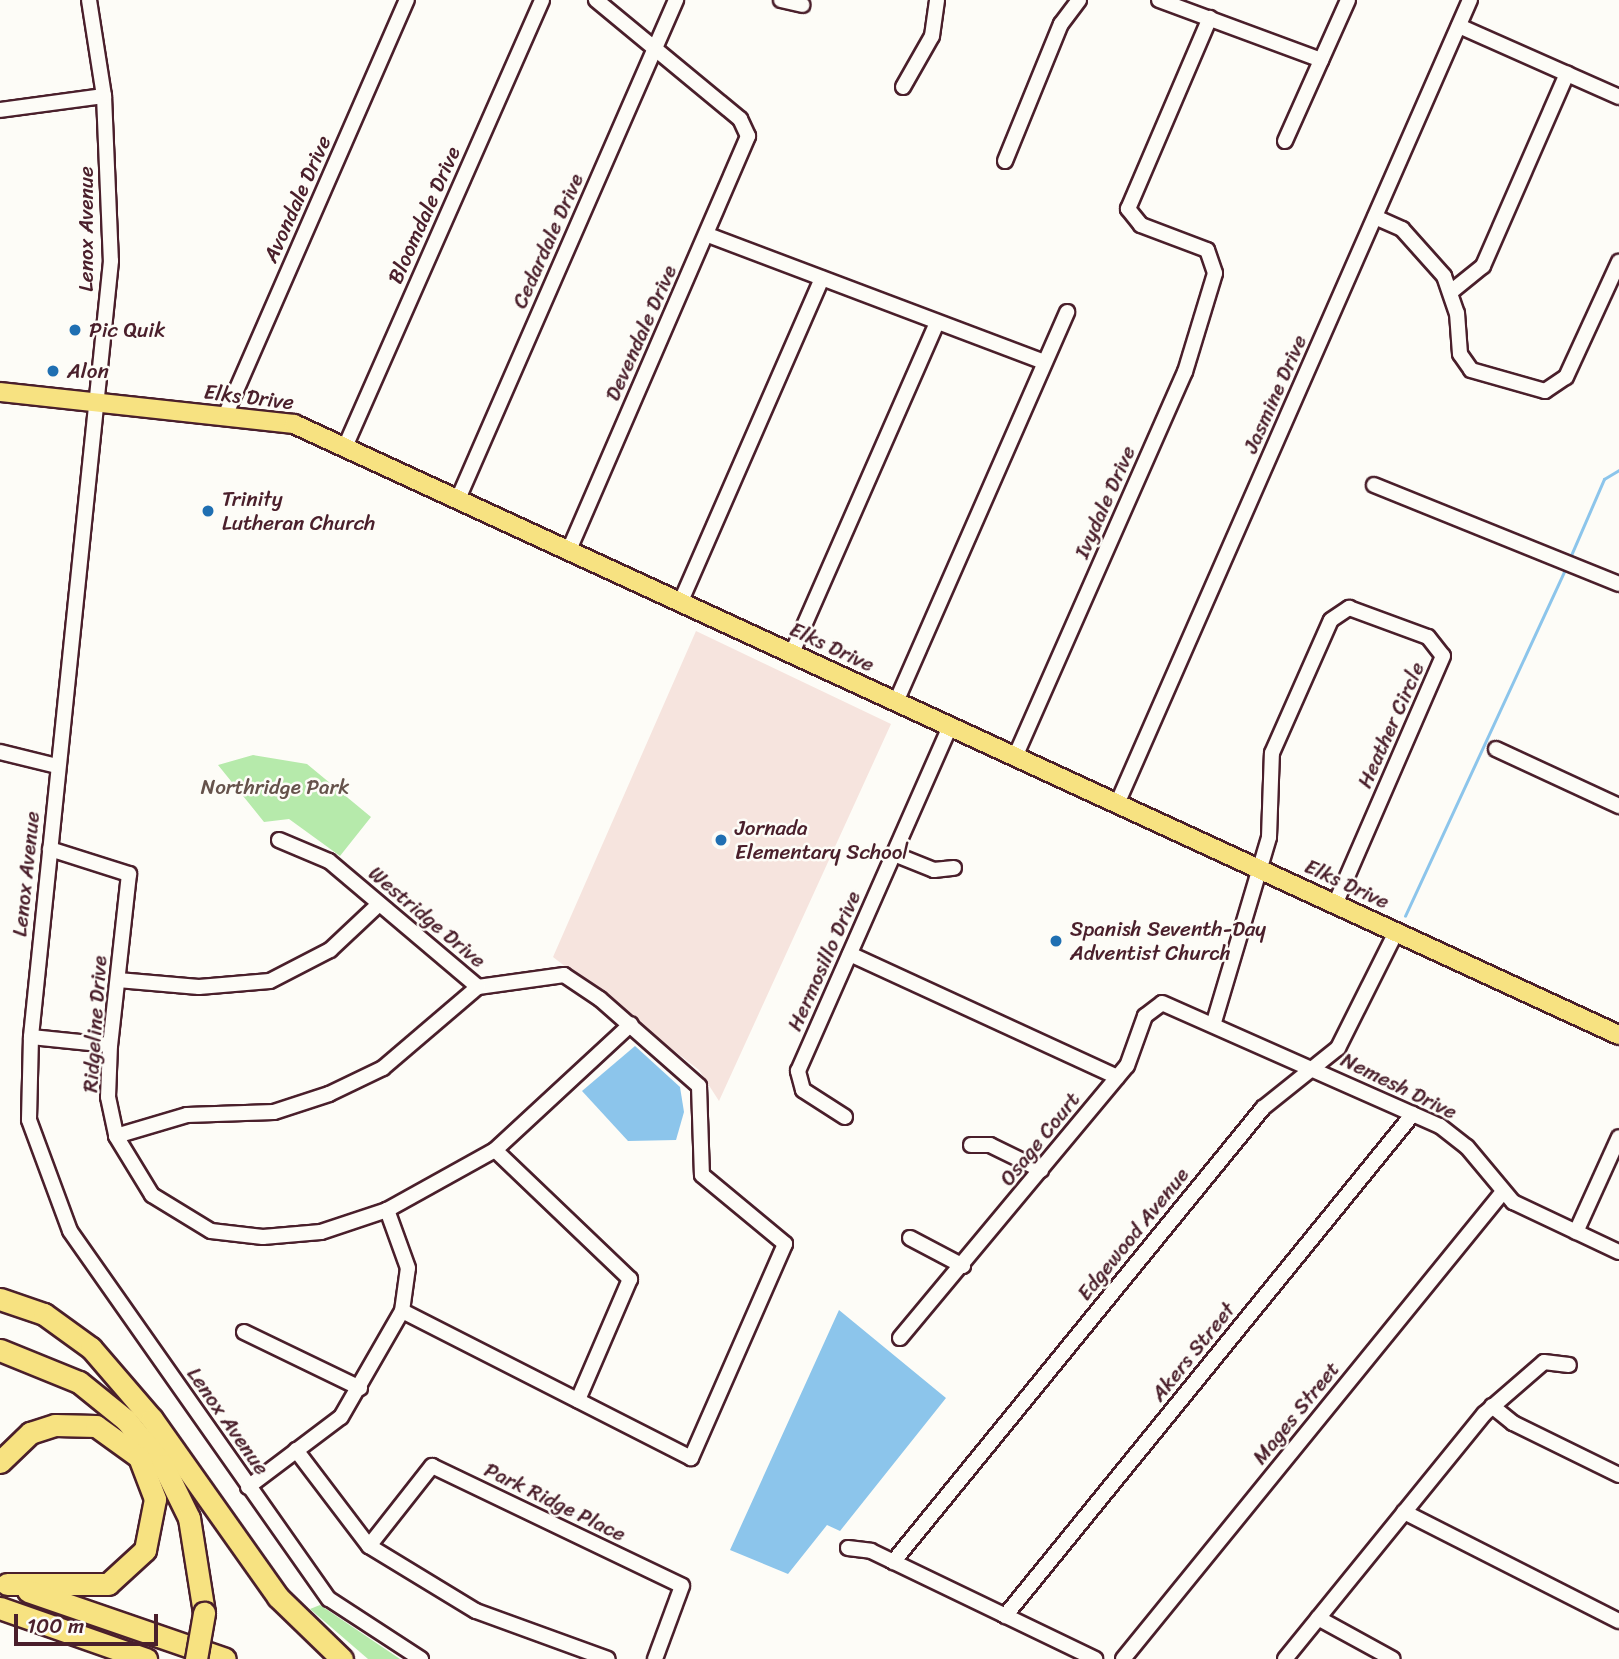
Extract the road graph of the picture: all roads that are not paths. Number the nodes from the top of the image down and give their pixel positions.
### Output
1 (89, 0) edge
2 (407, 0) edge
3 (542, 0) edge
4 (596, 0) edge
5 (676, 0) edge
6 (781, 0) edge
7 (937, 0) edge
8 (1079, 0) edge
9 (1159, 0) edge
10 (1348, 0) edge
11 (1470, 0) edge
12 (802, 5) dead end
13 (1210, 18) junction
14 (1460, 26) junction
15 (655, 48) junction
16 (1321, 60) junction
17 (1567, 74) junction
18 (903, 88) dead end
19 (104, 96) junction
20 (1619, 97) edge
21 (0, 110) edge
22 (1285, 141) dead end
23 (1005, 161) dead end
24 (1375, 217) junction
25 (708, 235) junction
26 (1619, 262) edge
27 (822, 279) junction
28 (1452, 291) junction
29 (1067, 312) dead end
30 (937, 323) junction
31 (1044, 362) junction
32 (0, 392) edge
33 (99, 400) junction
34 (225, 416) junction
35 (345, 447) junction
36 (1374, 485) dead end
37 (458, 499) junction
38 (569, 550) junction
39 (1619, 584) edge
40 (681, 601) junction
41 (792, 653) junction
42 (896, 702) junction
43 (950, 727) junction
44 (1496, 749) dead end
45 (0, 752) edge
46 (1015, 757) junction
47 (57, 766) junction
48 (1117, 804) junction
49 (1619, 806) edge
50 (279, 839) dead end
51 (50, 849) junction
52 (894, 854) junction
53 (954, 868) dead end
54 (1259, 869) junction
55 (379, 904) junction
56 (1335, 904) junction
57 (1396, 932) junction
58 (850, 954) junction
59 (118, 980) junction
60 (478, 987) junction
61 (1214, 1022) junction
62 (631, 1024) junction
63 (1619, 1035) edge
64 (30, 1037) junction
65 (110, 1045) junction
66 (1315, 1069) junction
67 (1118, 1077) junction
68 (1413, 1114) junction
69 (845, 1117) dead end
70 (116, 1136) junction
71 (1619, 1137) edge
72 (971, 1145) dead end
73 (495, 1150) junction
74 (1041, 1170) junction
75 (1502, 1193) junction
76 (387, 1210) junction
77 (1576, 1232) junction
78 (910, 1238) dead end
79 (1619, 1252) edge
80 (963, 1266) junction
81 (0, 1299) edge
82 (402, 1311) junction
83 (244, 1332) dead end
84 (900, 1338) dead end
85 (0, 1350) edge
86 (1569, 1365) dead end
87 (360, 1388) junction
88 (578, 1400) junction
89 (1492, 1406) junction
90 (296, 1450) junction
91 (0, 1462) edge
92 (1619, 1475) edge
93 (248, 1486) junction
94 (1404, 1512) junction
95 (369, 1546) junction
96 (848, 1548) dead end
97 (893, 1562) junction
98 (3, 1583) edge
99 (0, 1608) edge
100 (1005, 1616) junction
101 (1318, 1618) junction
102 (1619, 1621) edge
103 (146, 1659) edge
104 (197, 1659) edge
105 (225, 1659) edge
106 (342, 1659) edge
107 (421, 1659) edge
108 (608, 1659) edge
109 (655, 1659) edge
110 (1096, 1659) edge
111 (1123, 1659) edge
112 (1285, 1659) edge
113 (1393, 1659) edge

1 - 19 street, Lenox Avenue
2 - 34 street, Avondale Drive
3 - 35 street, Bloomdale Drive
4 - 15 street
5 - 15 street, Cedardale Drive
6 - 12 street
7 - 18 street
8 - 23 street
9 - 13 street
10 - 16 street
11 - 14 street, Jasmine Drive
13 - 16 street
13 - 46 street, Ivydale Drive
14 - 17 street
14 - 24 street, Jasmine Drive
15 - 25 street, Devendale Drive
15 - 37 street, Cedardale Drive
16 - 22 street
17 - 20 street
17 - 28 street
19 - 21 street
19 - 33 street, Lenox Avenue
24 - 28 street
24 - 48 street, Jasmine Drive
25 - 27 street
25 - 38 street, Devendale Drive
26 - 28 street
27 - 30 street
27 - 40 street
29 - 31 street
30 - 31 street
30 - 41 street
31 - 42 street
32 - 33 main road, Elks Drive
33 - 34 main road, Elks Drive
33 - 47 street, Lenox Avenue
34 - 35 main road, Elks Drive
35 - 37 main road, Elks Drive
36 - 39 street
37 - 38 main road, Elks Drive
38 - 40 main road, Elks Drive
40 - 41 main road, Elks Drive
41 - 42 main road, Elks Drive
42 - 43 main road, Elks Drive
43 - 46 main road, Elks Drive
43 - 52 street, Hermosillo Drive
44 - 49 street
45 - 47 street
46 - 48 main road, Elks Drive
47 - 51 street, Lenox Avenue
48 - 54 main road, Elks Drive
50 - 55 street, Westridge Drive
51 - 59 street, Ridgeline Drive
51 - 64 street, Lenox Avenue
52 - 53 street
52 - 58 street, Hermosillo Drive
54 - 56 main road, Elks Drive
54 - 56 street, Heather Circle
54 - 61 street, Heather Circle
55 - 59 street
55 - 60 street, Westridge Drive
56 - 57 main road, Elks Drive
57 - 63 main road, Elks Drive
57 - 66 street, Edgewood Avenue
58 - 67 street
58 - 69 street, Hermosillo Drive
59 - 65 street, Ridgeline Drive
60 - 62 street, Westridge Drive
60 - 70 street
61 - 66 street, Nemesh Drive
61 - 67 street, Osage Court
62 - 73 street, Ridgeline Drive
62 - 88 street, Westridge Drive
64 - 65 street
64 - 93 street, Lenox Avenue
65 - 70 street, Ridgeline Drive
66 - 68 street, Nemesh Drive
66 - 97 street, Edgewood Avenue
67 - 74 street, Osage Court
68 - 75 street, Nemesh Drive
68 - 100 street, Akers Street
70 - 76 street, Ridgeline Drive
71 - 77 street
72 - 74 street
73 - 76 street, Ridgeline Drive
73 - 88 street
74 - 80 street, Osage Court
75 - 77 street, Nemesh Drive
75 - 111 street, Mages Street
76 - 82 street
77 - 79 street, Nemesh Drive
78 - 80 street
80 - 84 street, Osage Court
81 - 106 highway
82 - 87 street
82 - 88 street
83 - 87 street
85 - 104 highway, bridge
86 - 89 street
87 - 90 street
89 - 92 street
89 - 94 street
90 - 93 street
90 - 95 street
91 - 98 highway
93 - 107 street, Lenox Avenue
94 - 101 street
94 - 102 street
95 - 108 street
95 - 109 street, Park Ridge Place
96 - 97 street
97 - 100 street
98 - 105 highway
99 - 103 highway
100 - 110 street
101 - 112 street
101 - 113 street

